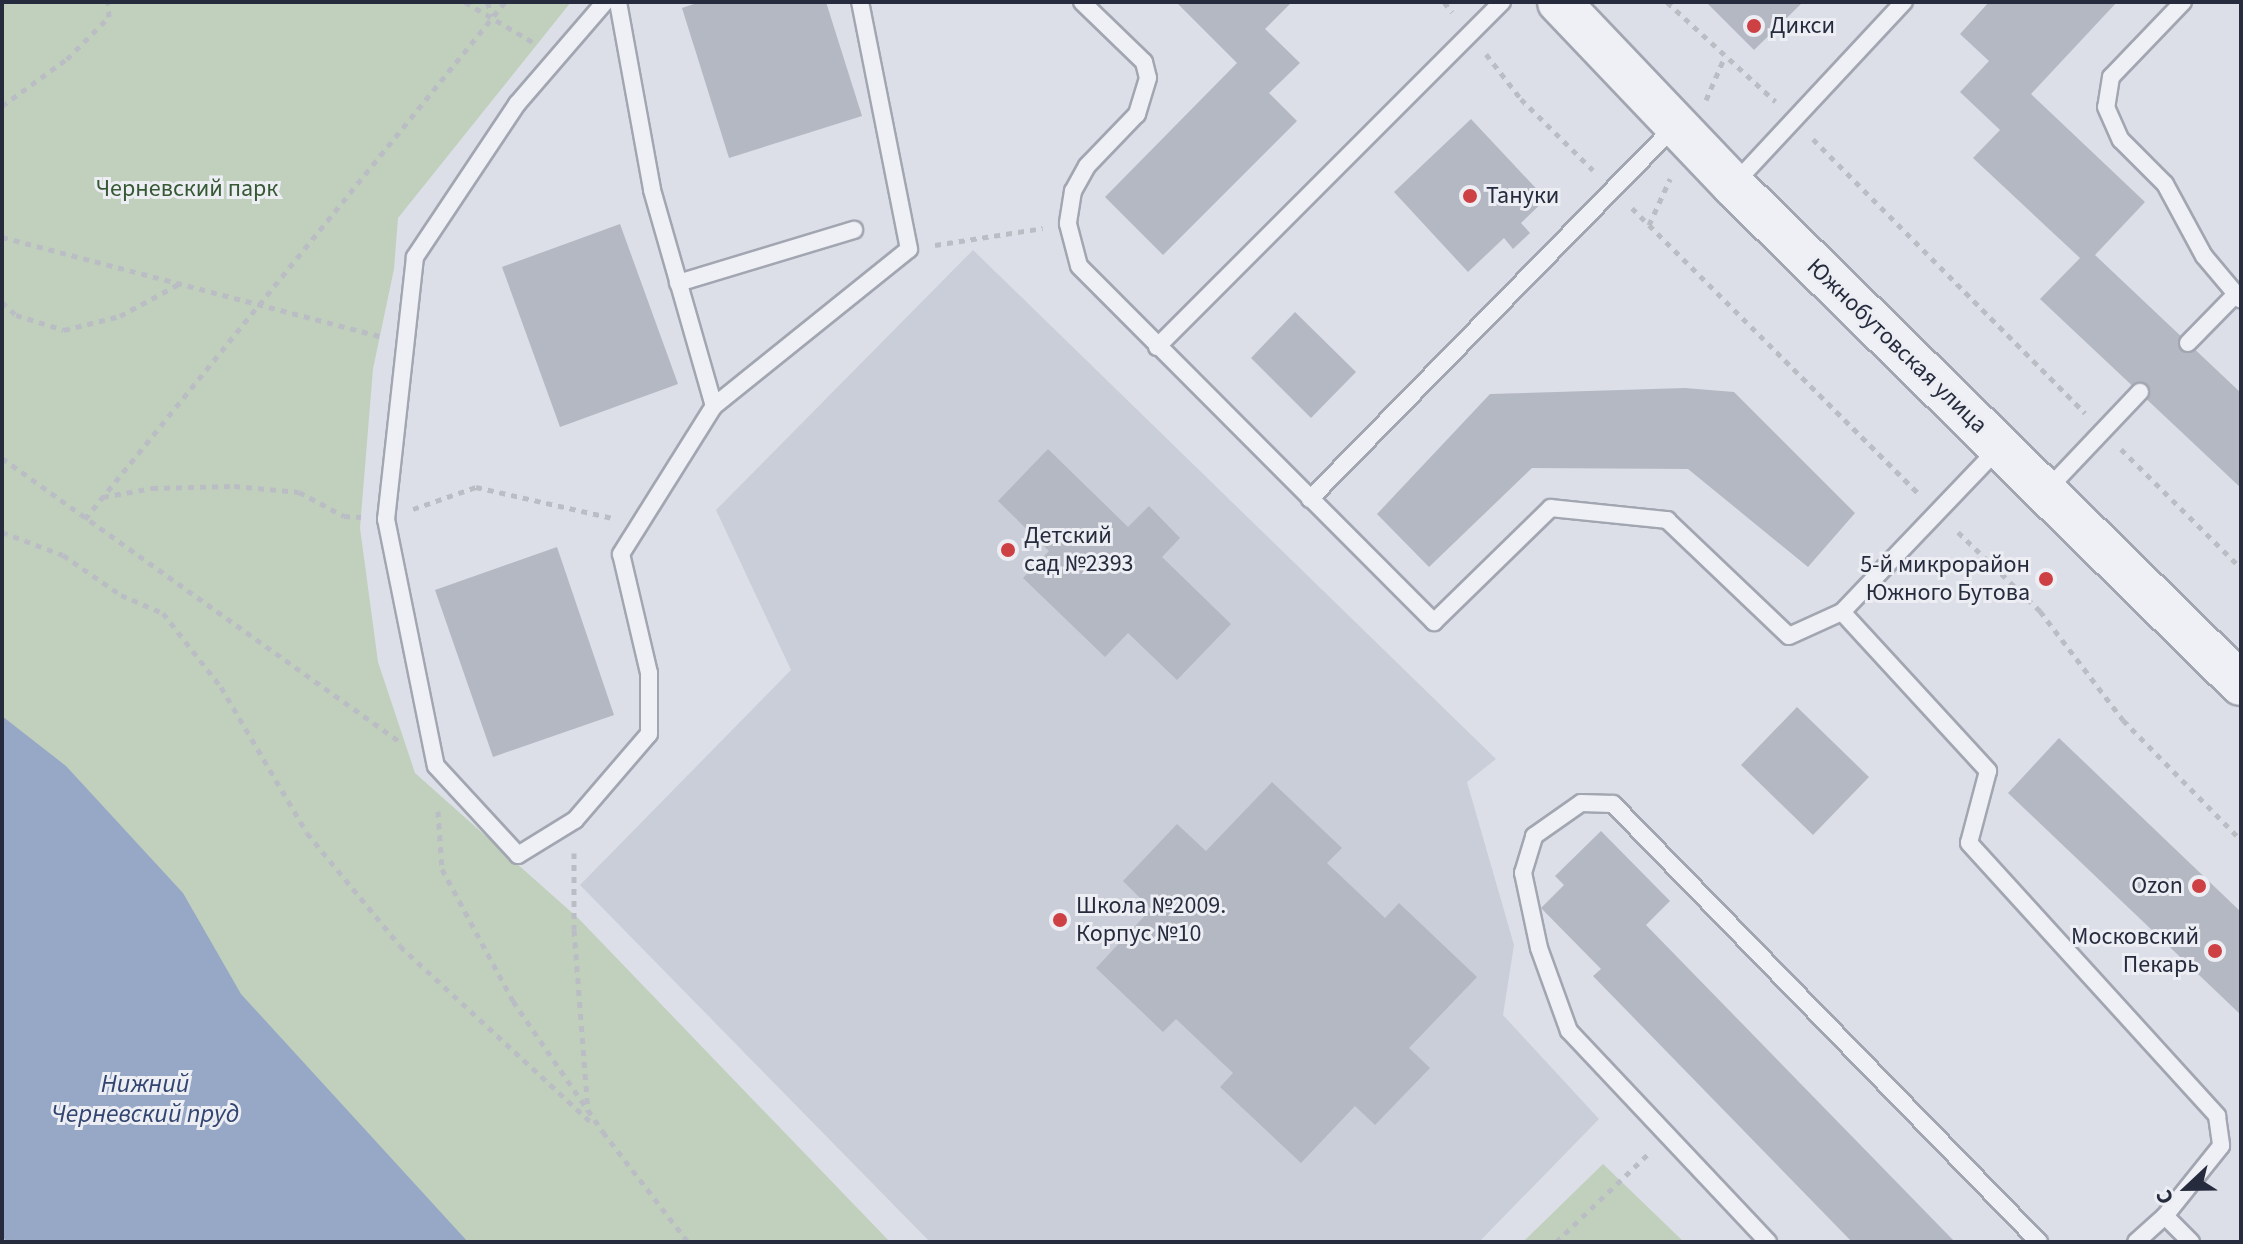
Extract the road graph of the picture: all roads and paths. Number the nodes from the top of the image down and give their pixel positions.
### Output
1 (108, 2) edge
2 (465, 2) edge
3 (487, 2) edge
4 (505, 2) edge
5 (605, 2) edge
6 (618, 2) edge
7 (860, 2) edge
8 (1082, 2) edge
9 (1444, 2) edge
10 (1502, 2) edge
11 (1559, 2) edge
12 (1667, 2) edge
13 (1904, 2) edge
14 (2183, 2) edge
15 (493, 17) junction
16 (1470, 34) junction
17 (557, 57) junction
18 (2, 106) edge
19 (1794, 119) junction
20 (1675, 126) junction
21 (1733, 185) junction
22 (1613, 190) junction
23 (1068, 224) junction
24 (854, 230) dead end
25 (2, 237) edge
26 (909, 249) junction
27 (180, 283) junction
28 (678, 283) junction
29 (2238, 297) edge
30 (2, 302) edge
31 (260, 304) junction
32 (404, 340) junction
33 (2188, 343) dead end
34 (1157, 347) junction
35 (2140, 392) dead end
36 (714, 406) junction
37 (2103, 431) junction
38 (2000, 447) junction
39 (2, 458) edge
40 (2045, 492) junction
41 (103, 497) junction
42 (1310, 499) junction
43 (1938, 513) junction
44 (85, 519) junction
45 (386, 519) junction
46 (640, 525) junction
47 (2, 532) edge
48 (2241, 568) edge
49 (1842, 612) junction
50 (2241, 684) edge
51 (436, 766) junction
52 (575, 820) junction
53 (2241, 840) edge
54 (588, 1111) junction
55 (603, 1132) junction
56 (1667, 1135) junction
57 (2165, 1216) junction
58 (688, 1242) edge
59 (1556, 1242) edge
60 (1768, 1242) edge
61 (2039, 1242) edge
62 (2136, 1242) edge
63 (2191, 1242) edge

1 - 18 path
2 - 15 path
3 - 15 path
4 - 15 path
5 - 17 lane
6 - 28 lane
7 - 26 lane
8 - 23 lane
9 - 16 path
10 - 16 lane
11 - 20 street, Южнобутовская улица
12 - 19 path
13 - 19 lane
14 - 29 lane
15 - 17 path
15 - 31 path
16 - 22 path
16 - 34 lane
17 - 32 lane
19 - 21 lane
19 - 37 path
20 - 21 street, Южнобутовская улица
20 - 22 lane
21 - 38 street, Южнобутовская улица
22 - 42 lane
22 - 43 path
23 - 26 path
23 - 34 lane
24 - 28 lane
25 - 27 path
26 - 36 lane
27 - 30 path
27 - 31 path
28 - 36 lane
29 - 33 lane
31 - 32 path
31 - 41 path
32 - 45 lane
34 - 42 lane
35 - 37 lane
36 - 46 lane
37 - 40 lane
37 - 48 path
38 - 40 street, Южнобутовская улица
38 - 43 lane
39 - 44 path
40 - 50 street, Южнобутовская улица
41 - 44 path
41 - 45 path
42 - 49 lane
43 - 49 lane
43 - 53 path
44 - 51 path
45 - 46 path
45 - 51 lane
46 - 52 lane
47 - 55 path
49 - 57 lane
51 - 52 lane
51 - 54 path
52 - 54 path
54 - 55 path
55 - 58 path
56 - 59 path
56 - 60 lane
56 - 61 lane
57 - 62 lane
57 - 63 lane

